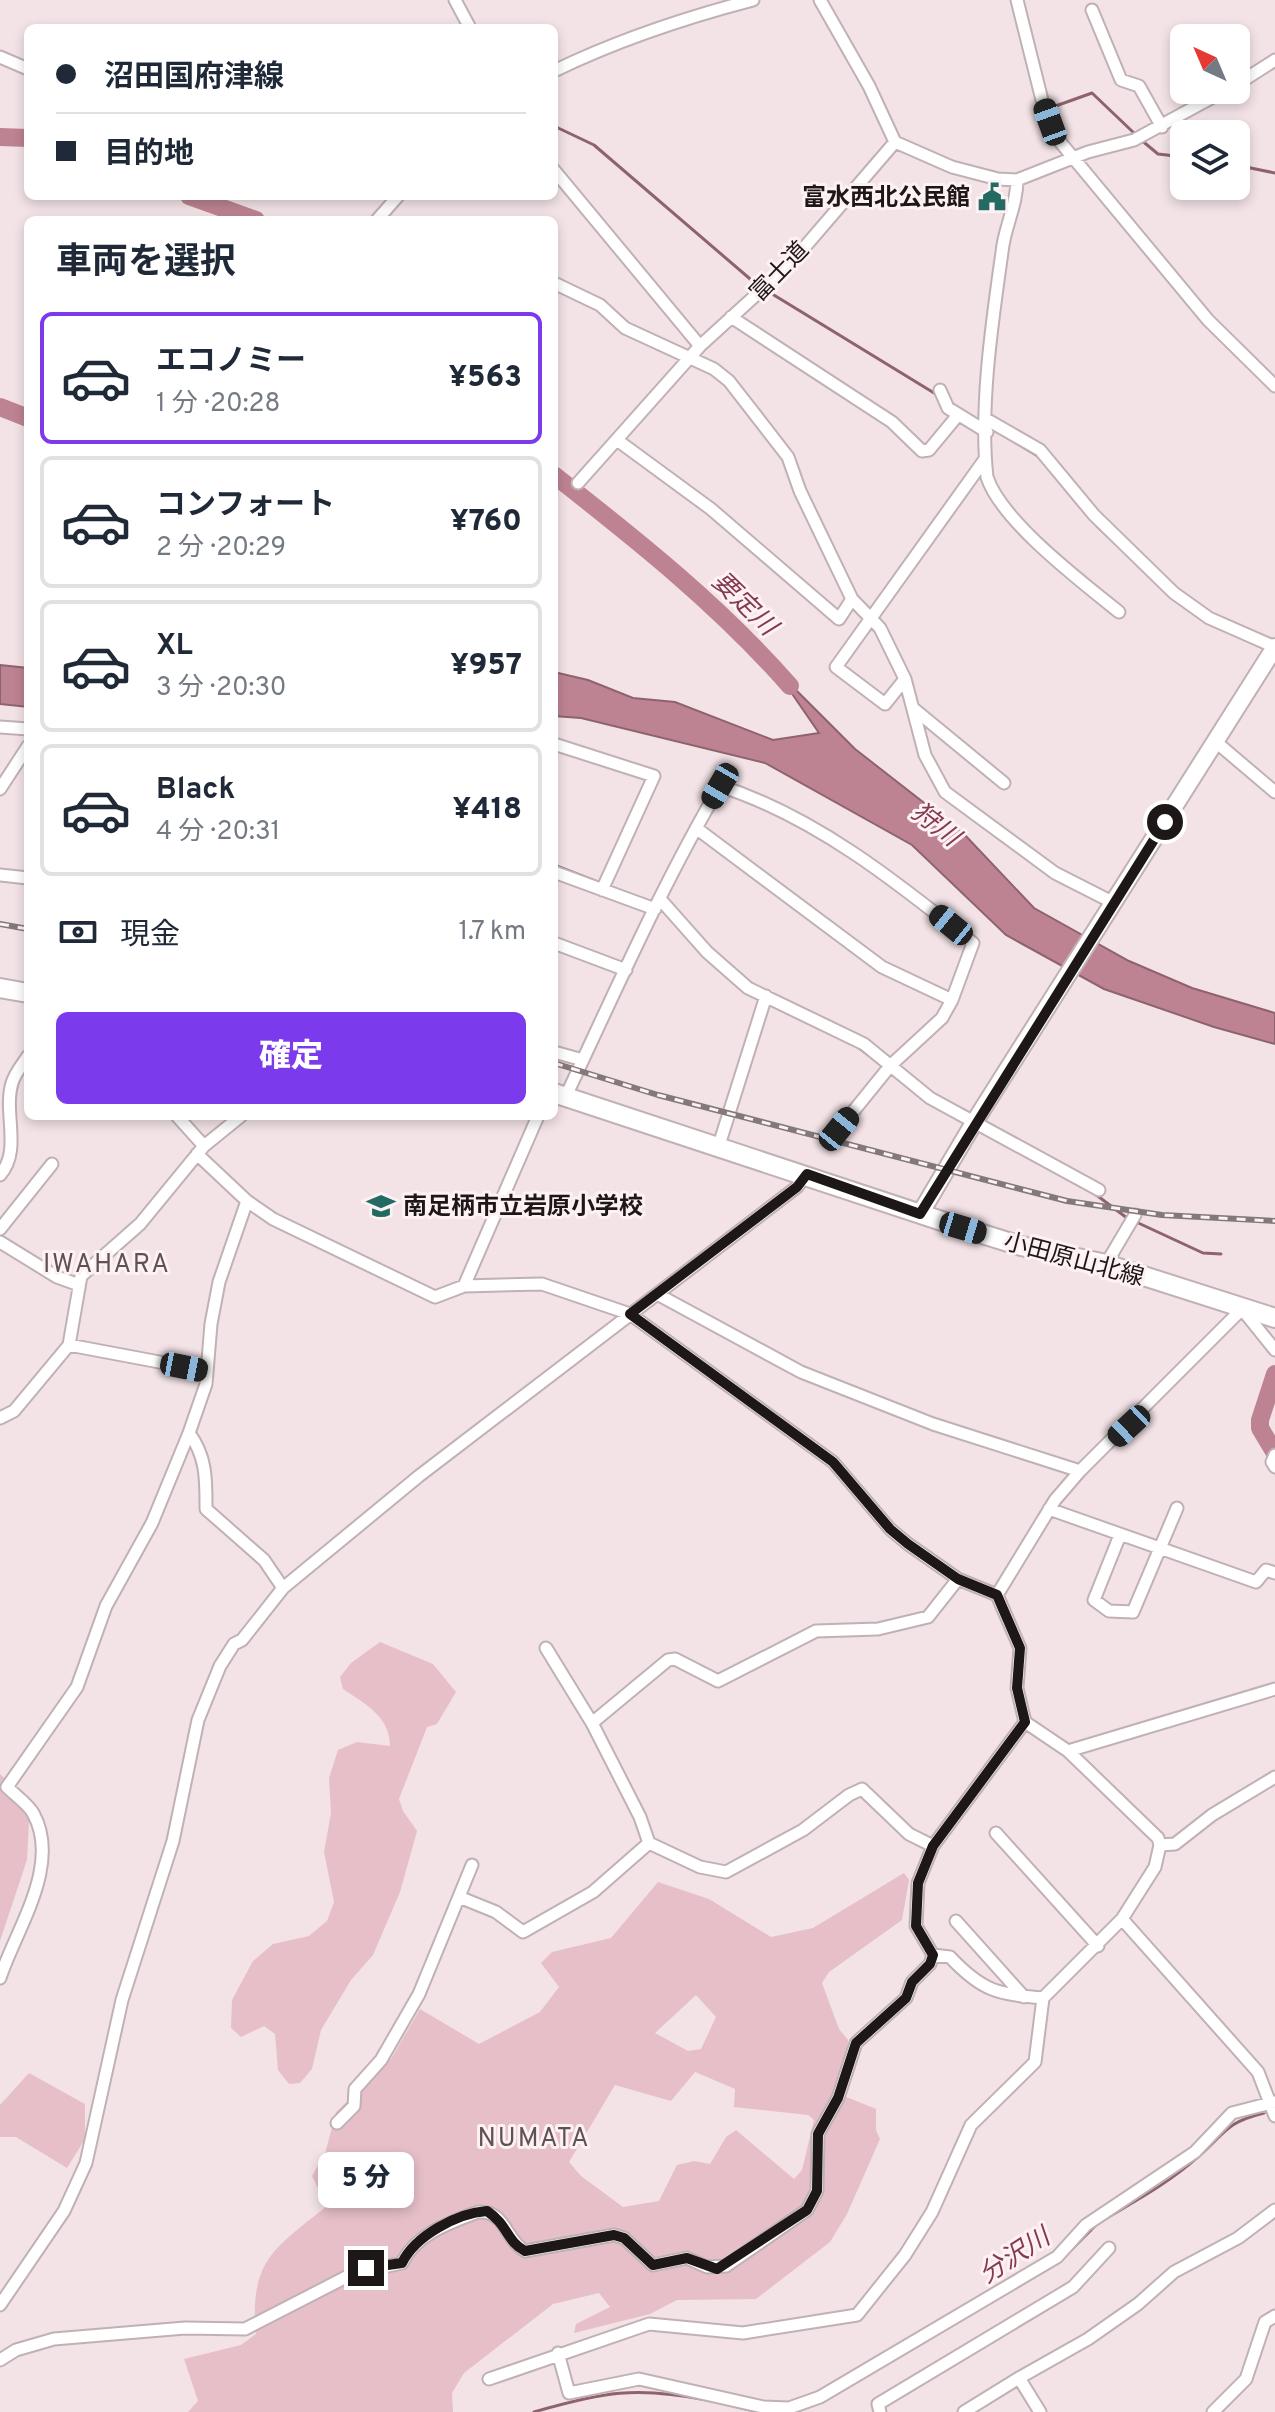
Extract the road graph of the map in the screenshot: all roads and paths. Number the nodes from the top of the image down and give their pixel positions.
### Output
1 (455, 0) edge
2 (753, 0) edge
3 (820, 0) edge
4 (1017, 0) edge
5 (1092, 10) dead end
6 (468, 24) edge
7 (0, 57) edge
8 (1275, 60) edge
9 (24, 67) edge
10 (558, 69) edge
11 (1250, 76) edge
12 (1202, 104) edge
13 (1162, 127) junction
14 (895, 142) junction
15 (1072, 158) junction
16 (558, 175) edge
17 (1017, 180) junction
18 (394, 200) edge
19 (380, 216) edge
20 (558, 285) edge
21 (731, 317) junction
22 (700, 346) junction
23 (690, 357) junction
24 (1275, 386) edge
25 (940, 390) dead end
26 (958, 415) junction
27 (986, 419) junction
28 (987, 432) junction
29 (617, 440) junction
30 (985, 459) junction
31 (578, 483) dead end
32 (852, 599) junction
33 (1119, 612) dead end
34 (871, 616) junction
35 (1275, 647) edge
36 (905, 679) junction
37 (914, 709) junction
38 (0, 727) edge
39 (24, 729) edge
40 (1216, 742) junction
41 (558, 745) edge
42 (24, 752) edge
43 (1004, 783) dead end
44 (0, 789) edge
45 (1275, 792) edge
46 (696, 828) junction
47 (558, 874) edge
48 (0, 875) edge
49 (24, 878) edge
50 (602, 890) junction
51 (1112, 902) junction
52 (658, 904) junction
53 (558, 944) edge
54 (626, 970) junction
55 (0, 988) edge
56 (24, 992) edge
57 (766, 996) junction
58 (952, 1000) junction
59 (558, 1053) edge
60 (583, 1060) junction
61 (24, 1063) edge
62 (890, 1066) junction
63 (560, 1094) edge
64 (180, 1120) edge
65 (236, 1120) edge
66 (536, 1120) edge
67 (975, 1121) junction
68 (839, 1129) dead end
69 (719, 1145) junction
70 (200, 1150) junction
71 (52, 1164) dead end
72 (807, 1174) junction
73 (0, 1175) edge
74 (1099, 1190) dead end
75 (247, 1201) junction
76 (920, 1214) junction
77 (1135, 1215) dead end
78 (0, 1229) edge
79 (0, 1242) edge
80 (1106, 1264) junction
81 (79, 1285) junction
82 (464, 1286) junction
83 (657, 1294) junction
84 (1242, 1309) junction
85 (630, 1314) junction
86 (1275, 1318) edge
87 (69, 1345) junction
88 (1275, 1350) edge
89 (207, 1371) junction
90 (0, 1418) edge
91 (189, 1433) junction
92 (1080, 1471) junction
93 (1177, 1508) dead end
94 (1049, 1509) junction
95 (1120, 1535) junction
96 (1158, 1549) junction
97 (1275, 1573) edge
98 (958, 1579) junction
99 (283, 1588) junction
100 (997, 1595) junction
101 (546, 1648) dead end
102 (1275, 1689) edge
103 (1025, 1722) junction
104 (592, 1723) junction
105 (1068, 1751) junction
106 (1275, 1777) edge
107 (996, 1833) dead end
108 (649, 1843) junction
109 (1160, 1845) junction
110 (933, 1846) junction
111 (472, 1865) dead end
112 (459, 1897) junction
113 (1122, 1919) junction
114 (956, 1921) dead end
115 (1098, 1946) junction
116 (933, 1955) junction
117 (0, 1978) edge
118 (1024, 1997) junction
119 (1043, 1998) junction
120 (1273, 2102) edge
121 (1275, 2116) edge
122 (337, 2123) dead end
123 (1275, 2210) edge
124 (1109, 2248) dead end
125 (0, 2305) edge
126 (1275, 2316) edge
127 (558, 2353) junction
128 (0, 2360) edge
129 (1019, 2378) junction
130 (489, 2379) dead end
131 (880, 2412) edge
132 (964, 2412) edge
133 (1040, 2412) edge
134 (1213, 2412) edge

1 - 6 street
2 - 10 street
3 - 14 street
4 - 15 street
5 - 13 street
7 - 9 street
8 - 11 street
12 - 13 street
13 - 15 street
14 - 17 street
14 - 21 street, 富士道
15 - 17 street
15 - 24 street
16 - 22 street
17 - 27 street
18 - 19 street
20 - 23 street
21 - 22 street, 富士道
21 - 26 street
22 - 23 street, 富士道
23 - 29 street, 富士道
23 - 32 street
25 - 26 street
26 - 28 street
27 - 28 street
27 - 35 street
28 - 30 street
29 - 31 street, 富士道
29 - 32 street
30 - 33 street
30 - 34 street
32 - 34 street
34 - 36 street
34 - 36 street
35 - 40 main road
36 - 37 street
37 - 43 street
37 - 51 street
38 - 39 street
40 - 45 street
40 - 51 main road
41 - 50 street
42 - 44 street
46 - 52 street
46 - 58 street
46 - 58 street
47 - 50 street
48 - 49 street
50 - 52 street
51 - 67 main road
52 - 54 street
52 - 57 street
53 - 54 street
54 - 60 street
55 - 56 main road
57 - 62 street
57 - 69 street
58 - 62 street
59 - 60 street
60 - 63 street
61 - 73 street
62 - 67 street
62 - 68 street
63 - 69 main road, 小田原山北線
64 - 70 street
65 - 70 street
66 - 82 street
67 - 74 street
67 - 76 main road
69 - 72 main road, 小田原山北線
70 - 75 street
70 - 81 street
71 - 78 street
72 - 76 main road, 小田原山北線
72 - 83 street
75 - 82 street
75 - 89 street
76 - 80 main road, 小田原山北線
77 - 80 street
79 - 81 street
80 - 84 main road, 小田原山北線
81 - 87 street
82 - 85 street
83 - 85 street
83 - 92 street
84 - 86 main road, 小田原山北線
84 - 88 street
84 - 92 street
85 - 98 street
85 - 99 street
87 - 89 street
87 - 90 street
89 - 91 street
91 - 99 street
91 - 117 street
92 - 94 street
93 - 96 street
94 - 95 street
94 - 100 street
95 - 96 street
95 - 96 street
96 - 97 street
98 - 100 street
98 - 104 street
99 - 125 street
100 - 103 street
101 - 104 street
102 - 105 street
103 - 105 street
103 - 110 street
104 - 108 street
105 - 109 street
106 - 109 street
107 - 115 street
108 - 110 street
108 - 112 street
109 - 113 street
110 - 116 street
111 - 112 street
112 - 122 street
113 - 115 street
113 - 120 street
114 - 118 street
115 - 119 street
116 - 118 street
116 - 128 street
118 - 119 street
119 - 127 street
120 - 121 street
120 - 127 street
123 - 129 street
124 - 131 street
126 - 134 street
127 - 130 street
129 - 132 street
129 - 133 street

